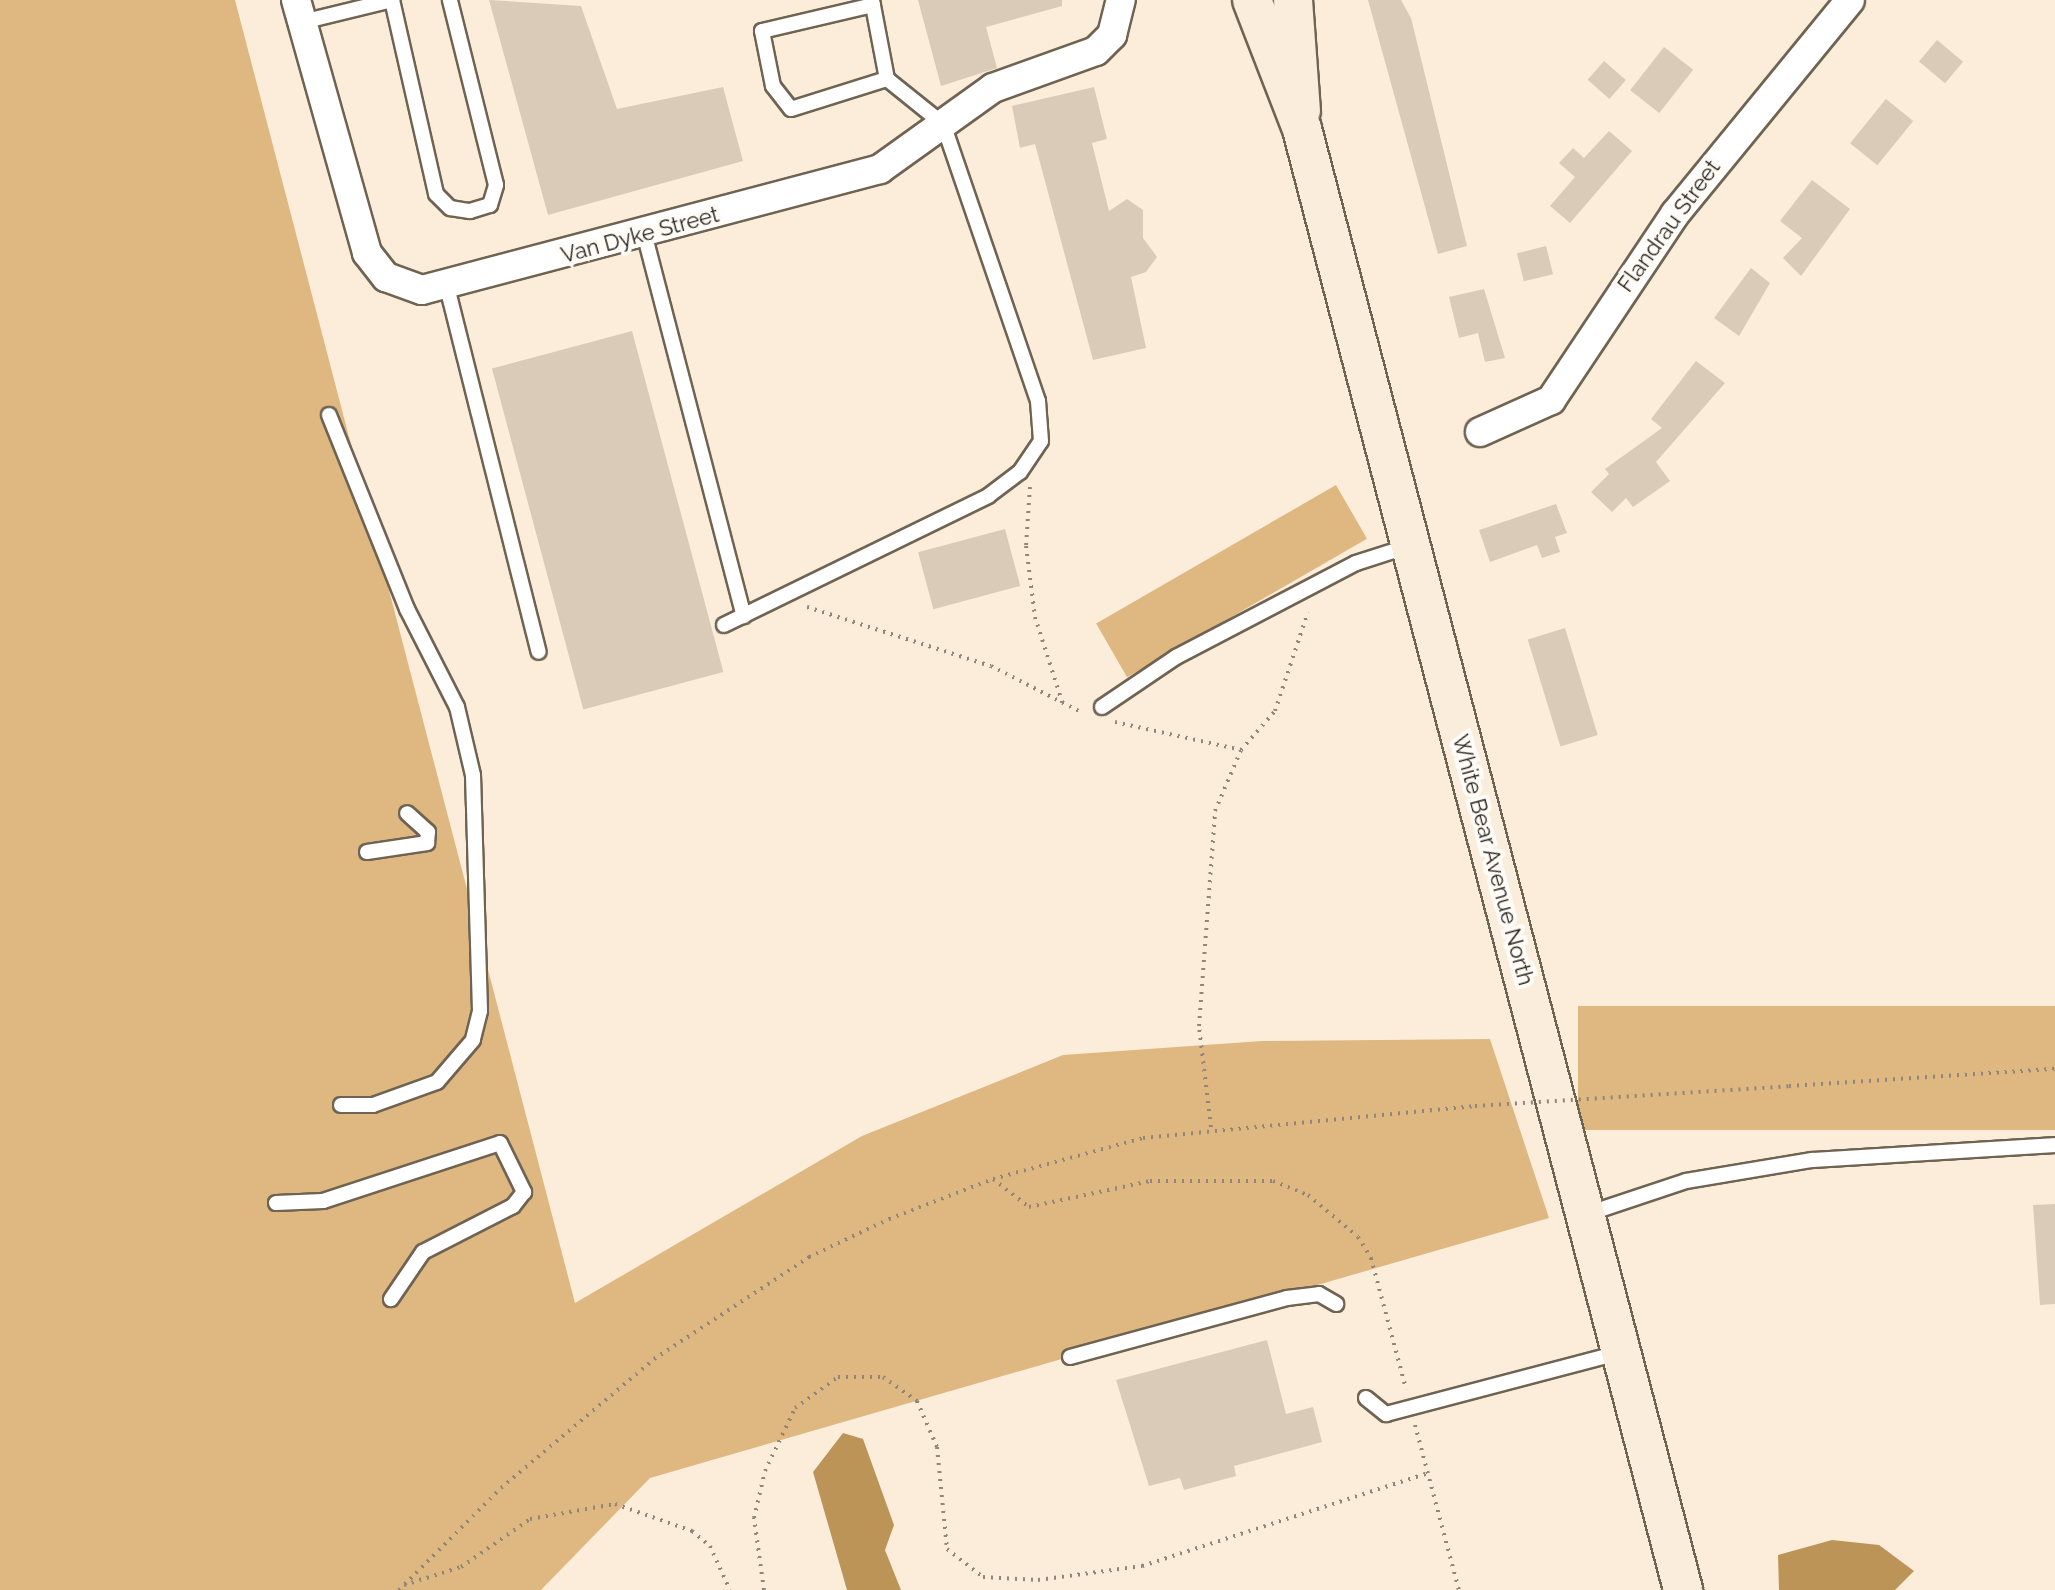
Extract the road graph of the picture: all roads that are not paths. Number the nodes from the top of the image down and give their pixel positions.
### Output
1 (392, 0) edge
2 (450, 0) edge
3 (1121, 0) edge
4 (1252, 0) edge
5 (1293, 0) edge
6 (1850, 0) edge
7 (873, 3) edge
8 (299, 11) edge
9 (887, 79) junction
10 (943, 124) junction
11 (1302, 129) junction
12 (644, 233) junction
13 (447, 287) junction
14 (329, 415) dead end
15 (1480, 432) dead end
16 (1410, 545) junction
17 (744, 616) junction
18 (724, 625) dead end
19 (539, 652) dead end
20 (1102, 713) road end
21 (407, 813) dead end
22 (367, 852) dead end
23 (341, 1105) dead end
24 (2055, 1145) edge
25 (276, 1203) dead end
26 (1586, 1214) junction
27 (391, 1299) dead end
28 (1336, 1304) dead end
29 (1619, 1353) junction
30 (1070, 1357) dead end
31 (1366, 1398) dead end
32 (1683, 1590) edge

1 - 2 lane
1 - 8 lane
3 - 10 street, Van Dyke Street
4 - 11 main road, White Bear Avenue North
5 - 11 main road, White Bear Avenue North
6 - 15 street, Flandrau Street
7 - 9 lane
7 - 9 lane
8 - 13 street, Van Dyke Street
9 - 10 lane
10 - 12 street, Van Dyke Street
10 - 17 lane
11 - 16 main road, White Bear Avenue North
12 - 13 street, Van Dyke Street
12 - 17 lane
13 - 19 lane
14 - 23 lane
16 - 20 lane
16 - 26 main road, White Bear Avenue North
17 - 18 lane
21 - 22 lane
24 - 26 lane
25 - 27 lane
26 - 29 main road, White Bear Avenue North
28 - 30 lane
29 - 31 lane
29 - 32 main road, White Bear Avenue North

